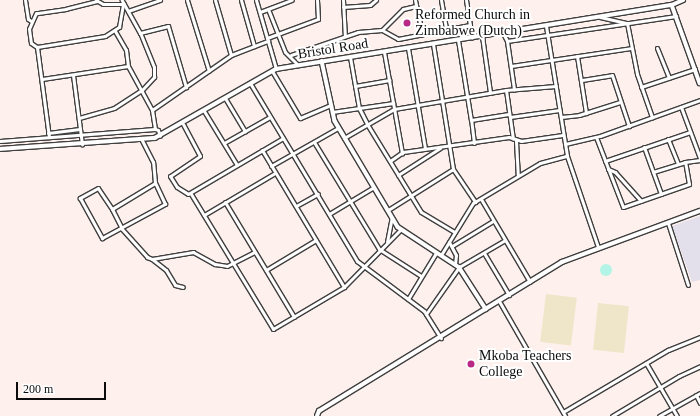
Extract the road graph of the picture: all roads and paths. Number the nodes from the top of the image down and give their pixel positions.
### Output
1 (25, 0) edge
2 (96, 0) edge
3 (122, 0) edge
4 (160, 0) edge
5 (187, 0) edge
6 (215, 0) edge
7 (241, 0) edge
8 (256, 0) edge
9 (292, 0) edge
10 (317, 0) edge
11 (343, 0) edge
12 (376, 0) edge
13 (415, 0) edge
14 (440, 0) edge
15 (466, 0) edge
16 (683, 0) edge
17 (124, 4) junction
18 (672, 5) junction
19 (416, 6) junction
20 (343, 7) junction
21 (268, 9) junction
22 (128, 11) junction
23 (260, 12) junction
24 (676, 16) junction
25 (600, 17) junction
26 (31, 21) junction
27 (627, 23) junction
28 (470, 25) junction
29 (546, 26) junction
30 (446, 29) junction
31 (115, 30) junction
32 (382, 30) junction
33 (140, 33) junction
34 (278, 33) junction
35 (503, 33) junction
36 (422, 34) junction
37 (345, 36) junction
38 (482, 36) junction
39 (548, 36) junction
40 (472, 38) junction
41 (267, 39) junction
42 (458, 40) junction
43 (507, 41) junction
44 (433, 44) junction
45 (254, 46) junction
46 (37, 47) junction
47 (408, 48) junction
48 (631, 48) junction
49 (657, 48) dead end
50 (384, 52) junction
51 (231, 55) junction
52 (291, 55) junction
53 (577, 56) junction
54 (350, 57) junction
55 (552, 60) junction
56 (322, 61) junction
57 (298, 65) junction
58 (128, 66) junction
59 (511, 66) junction
60 (695, 69) junction
61 (274, 70) junction
62 (209, 72) junction
63 (73, 75) junction
64 (669, 78) junction
65 (42, 79) junction
66 (389, 80) junction
67 (582, 80) junction
68 (250, 83) junction
69 (700, 83) edge
70 (355, 86) junction
71 (556, 86) junction
72 (186, 87) junction
73 (641, 87) junction
74 (514, 89) junction
75 (142, 90) junction
76 (506, 90) junction
77 (490, 92) junction
78 (466, 96) junction
79 (225, 98) junction
80 (442, 100) junction
81 (700, 100) edge
82 (620, 102) junction
83 (393, 103) junction
84 (418, 104) junction
85 (330, 105) junction
86 (681, 107) junction
87 (359, 108) junction
88 (394, 109) junction
89 (152, 110) junction
90 (560, 110) junction
91 (204, 111) junction
92 (332, 112) junction
93 (586, 113) junction
94 (510, 116) junction
95 (270, 117) junction
96 (561, 117) junction
97 (652, 117) junction
98 (79, 118) junction
99 (471, 120) junction
100 (183, 124) junction
101 (367, 124) junction
102 (629, 126) junction
103 (338, 128) junction
104 (80, 129) junction
105 (154, 129) junction
106 (245, 131) junction
107 (690, 132) junction
108 (48, 133) junction
109 (80, 135) junction
110 (563, 135) junction
111 (160, 136) junction
112 (49, 137) junction
113 (596, 137) junction
114 (283, 138) junction
115 (344, 138) junction
116 (668, 139) junction
117 (142, 140) junction
118 (514, 140) junction
119 (0, 141) edge
120 (314, 142) junction
121 (224, 143) junction
122 (474, 143) junction
123 (82, 144) junction
124 (565, 144) junction
125 (450, 146) junction
126 (440, 148) junction
127 (644, 148) junction
128 (0, 149) edge
129 (425, 149) junction
130 (262, 150) junction
131 (402, 153) junction
132 (293, 154) junction
133 (567, 156) junction
134 (700, 159) edge
135 (390, 161) junction
136 (605, 161) junction
137 (685, 162) junction
138 (678, 164) junction
139 (237, 165) junction
140 (271, 166) junction
141 (608, 168) junction
142 (454, 169) junction
143 (653, 172) junction
144 (275, 173) junction
145 (398, 175) junction
146 (518, 175) junction
147 (155, 183) junction
148 (374, 187) junction
149 (191, 194) junction
150 (318, 194) junction
151 (661, 194) junction
152 (410, 196) junction
153 (480, 199) junction
154 (641, 201) junction
155 (225, 202) junction
156 (350, 202) junction
157 (475, 202) junction
158 (296, 206) junction
159 (112, 209) junction
160 (388, 210) junction
161 (700, 211) edge
162 (329, 214) junction
163 (204, 215) junction
164 (392, 217) junction
165 (493, 221) junction
166 (668, 223) junction
167 (122, 229) junction
168 (400, 230) junction
169 (454, 232) junction
170 (316, 240) junction
171 (505, 240) junction
172 (449, 242) junction
173 (387, 244) junction
174 (452, 246) junction
175 (598, 248) junction
176 (381, 251) junction
177 (255, 252) junction
178 (436, 253) junction
179 (484, 253) junction
180 (441, 255) junction
181 (152, 259) junction
182 (234, 264) junction
183 (457, 266) junction
184 (364, 268) junction
185 (266, 270) junction
186 (421, 276) junction
187 (530, 282) junction
188 (688, 285) dead end
189 (183, 287) dead end
190 (344, 287) junction
191 (509, 295) junction
192 (408, 299) junction
193 (499, 301) junction
194 (486, 309) junction
195 (426, 314) junction
196 (294, 317) junction
197 (700, 337) edge
198 (441, 338) junction
199 (646, 363) junction
200 (700, 366) edge
201 (660, 387) junction
202 (700, 393) edge
203 (696, 395) junction
204 (700, 403) edge
205 (672, 407) junction
206 (563, 412) junction
207 (317, 416) edge
208 (565, 416) edge
209 (612, 416) edge
210 (659, 416) edge
211 (677, 416) edge

1 - 26 street
2 - 17 street
2 - 26 street
3 - 17 street
4 - 22 street
5 - 62 street
6 - 51 street
7 - 45 street
8 - 23 street
9 - 21 street
10 - 34 street
11 - 20 street
12 - 20 street
13 - 19 street
14 - 30 street
15 - 28 street
16 - 18 street, Bristol Road
17 - 22 street
17 - 31 street
18 - 24 street
18 - 25 street, Bristol Road
19 - 32 street
19 - 36 street
20 - 37 street
21 - 23 street
21 - 34 street
22 - 33 street
23 - 41 street
24 - 27 street
24 - 60 street
25 - 27 street
25 - 29 street, Bristol Road
26 - 46 street
27 - 39 street
27 - 48 street
28 - 30 street
28 - 40 street
29 - 35 street, Bristol Road
29 - 39 street
30 - 36 street
31 - 46 street
31 - 58 street
32 - 36 street
32 - 37 street
33 - 72 street
33 - 75 street
34 - 41 street
34 - 52 street
35 - 38 street, Bristol Road
35 - 43 street
37 - 52 street
38 - 40 street, Bristol Road
38 - 77 street
39 - 43 street
39 - 55 street
40 - 42 street, Bristol Road
41 - 45 street
41 - 61 street
42 - 44 street, Bristol Road
42 - 78 street
43 - 59 street
44 - 47 street, Bristol Road
44 - 80 street
45 - 51 street
46 - 65 street
47 - 50 street, Bristol Road
47 - 84 street
48 - 53 street
48 - 73 street
49 - 64 street
50 - 54 street, Bristol Road
50 - 66 street
51 - 62 street
52 - 57 street
53 - 55 street
53 - 67 street
54 - 56 street, Bristol Road
54 - 70 street
55 - 59 street
55 - 71 street
56 - 57 street, Bristol Road
56 - 85 street
57 - 61 street, Bristol Road
58 - 63 street
58 - 75 street
59 - 74 street
60 - 64 street
60 - 69 street
61 - 68 street, Bristol Road
61 - 85 street
62 - 72 street
63 - 65 street
63 - 98 street
64 - 73 street
65 - 108 street
66 - 70 street
66 - 83 street
67 - 82 street
67 - 93 street
68 - 79 street, Bristol Road
68 - 95 street
70 - 87 street
71 - 74 street
71 - 90 street
72 - 89 street
73 - 97 street
74 - 76 street
75 - 89 street
75 - 98 street
76 - 77 street
76 - 94 street
77 - 78 street
78 - 80 street
78 - 99 street
79 - 91 street, Bristol Road
79 - 106 street
80 - 84 street
80 - 125 street
81 - 86 street
82 - 93 street
82 - 102 street
83 - 87 street
83 - 88 street
84 - 88 street
84 - 129 street
85 - 92 street
86 - 97 street
86 - 107 street
87 - 92 street
87 - 101 street
88 - 101 street
88 - 131 street
89 - 105 street
90 - 94 street
90 - 96 street
91 - 100 street, Bristol Road
91 - 121 street
92 - 103 street
93 - 96 street
94 - 99 street
94 - 118 street
95 - 106 street
95 - 114 street
96 - 110 street
97 - 102 street
98 - 104 street
99 - 122 street
100 - 111 street, Bristol Road
100 - 149 street
101 - 115 street
101 - 135 street
102 - 113 street
103 - 115 street
103 - 120 street
104 - 108 street
104 - 109 street
105 - 109 street
105 - 111 street
106 - 121 street
107 - 116 street
107 - 134 street
108 - 112 street
109 - 112 street
109 - 123 street
110 - 118 street
110 - 124 street
111 - 117 street, Bristol Road
112 - 119 street
113 - 124 street
113 - 136 street
114 - 130 street
114 - 132 street
115 - 148 street
116 - 127 street
116 - 138 street
117 - 123 street, Bristol Road
117 - 147 street
118 - 122 street
118 - 146 street
120 - 132 street
120 - 156 street
121 - 139 street
122 - 125 street
123 - 128 street, Bristol Road
124 - 133 street
125 - 126 street
125 - 142 street
126 - 129 street
126 - 145 street
127 - 136 street
127 - 143 street
129 - 131 street
130 - 139 street
130 - 140 street
131 - 135 street
132 - 140 street
132 - 150 street
133 - 146 street
133 - 175 street
134 - 137 street
135 - 145 street
136 - 141 street
137 - 138 street
137 - 151 street
138 - 143 street
139 - 149 street
140 - 144 street
141 - 154 street
141 - 154 street
142 - 152 street
142 - 157 street
143 - 151 street
144 - 155 street
144 - 158 street
145 - 152 street
146 - 153 street
147 - 159 street
147 - 167 street
148 - 156 street
148 - 160 street
149 - 163 street
150 - 158 street
150 - 162 street
151 - 154 street
152 - 160 street
152 - 169 street
153 - 157 street
153 - 165 street
155 - 163 street
155 - 177 street
156 - 162 street
156 - 176 street
157 - 169 street
158 - 170 street
159 - 167 street
159 - 167 street
160 - 164 street
161 - 166 street
162 - 184 street
163 - 182 street
164 - 168 street
164 - 173 street
165 - 171 street
165 - 174 street
166 - 175 street
166 - 188 street
167 - 181 street
168 - 173 street
168 - 178 street
169 - 172 street
170 - 185 street
170 - 190 street
171 - 179 street
171 - 187 street
172 - 174 street
172 - 180 street
173 - 176 street
174 - 183 street
175 - 187 street
176 - 184 street
176 - 186 street
177 - 182 street
177 - 185 street
178 - 180 street
178 - 186 street
179 - 183 street
179 - 191 street
180 - 183 street
181 - 182 street
181 - 189 street
182 - 196 street
183 - 194 street
183 - 195 street
184 - 190 street
184 - 192 street
185 - 196 street
186 - 192 street
187 - 191 street
190 - 196 street
191 - 193 street
192 - 195 street
193 - 194 street
193 - 206 street
194 - 198 street
195 - 198 street
197 - 199 street
198 - 207 street
199 - 201 street
199 - 206 street
200 - 201 street
201 - 205 street
201 - 209 street
202 - 203 street
203 - 204 street
203 - 205 street
205 - 210 street
205 - 211 street
206 - 208 street

